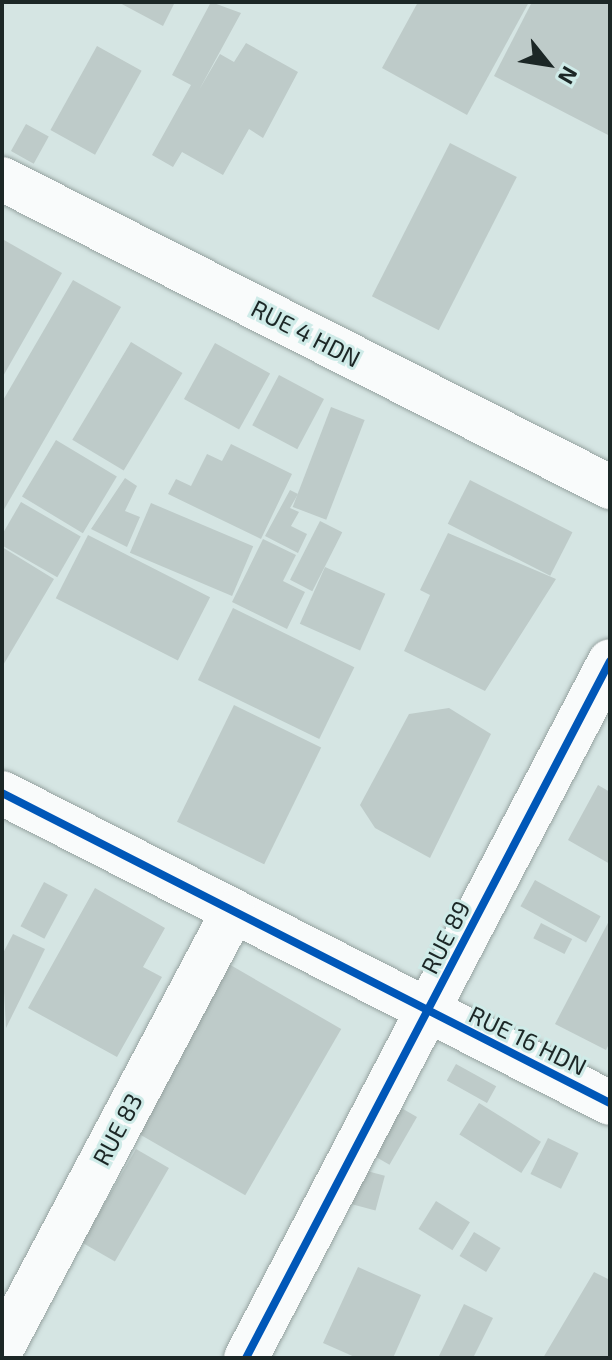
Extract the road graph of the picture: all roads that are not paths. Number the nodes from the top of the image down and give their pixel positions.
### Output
1 (2, 179) edge
2 (610, 487) edge
3 (610, 661) edge
4 (2, 793) edge
5 (233, 911) junction
6 (429, 1013) junction
7 (610, 1103) edge
8 (2, 1348) edge
9 (246, 1358) edge

1 - 2 street, RUE 4 HDN
3 - 6 street, RUE 89
4 - 5 street, RUE 16 HDN
5 - 6 street, RUE 16 HDN
5 - 8 street, RUE 83
6 - 7 street, RUE 16 HDN
6 - 9 street, RUE 89

